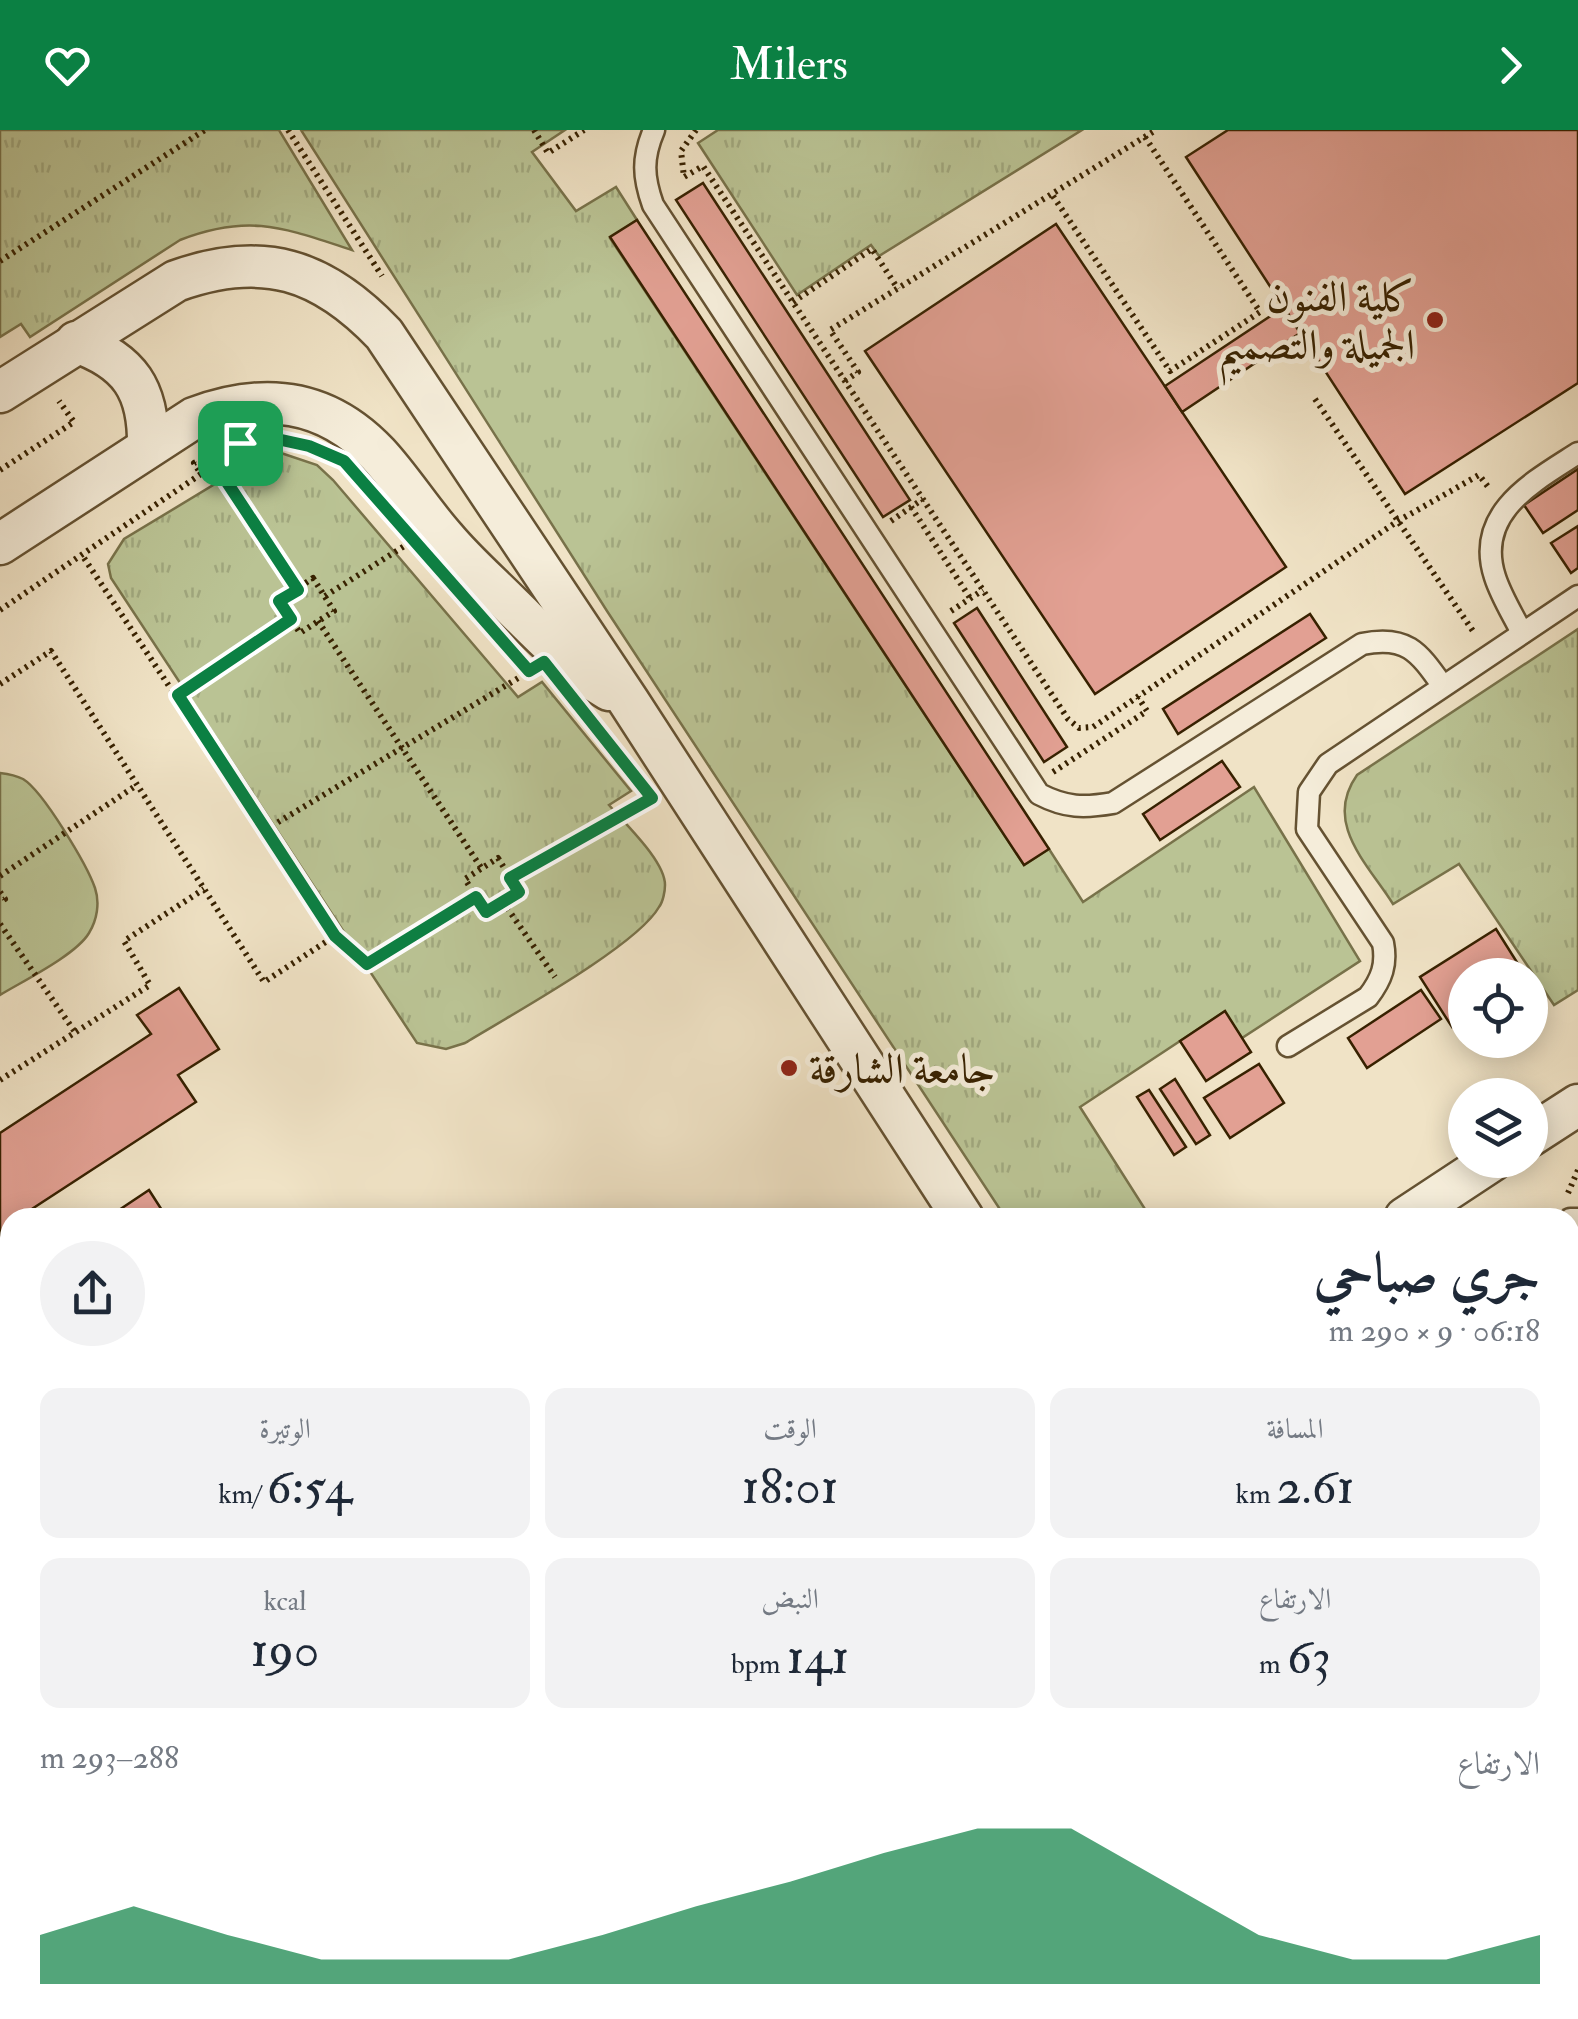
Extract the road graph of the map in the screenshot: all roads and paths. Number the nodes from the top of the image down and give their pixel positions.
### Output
1 (205, 130) edge
2 (534, 130) edge
3 (584, 130) edge
4 (654, 130) edge
5 (696, 130) edge
6 (1156, 130) edge
7 (1145, 137) junction
8 (1054, 196) junction
9 (0, 261) edge
10 (898, 289) junction
11 (793, 302) junction
12 (76, 342) junction
13 (845, 380) junction
14 (0, 392) edge
15 (1316, 399) dead end
16 (74, 422) dead end
17 (148, 446) junction
18 (222, 449) dead end
19 (1578, 453) edge
20 (209, 455) junction
21 (0, 470) edge
22 (911, 507) dead end
23 (1505, 508) junction
24 (1398, 521) junction
25 (415, 539) dead end
26 (0, 544) edge
27 (82, 555) junction
28 (298, 590) junction
29 (325, 596) junction
30 (1578, 596) edge
31 (970, 598) dead end
32 (0, 610) edge
33 (291, 619) junction
34 (318, 621) junction
35 (1522, 633) junction
36 (1489, 655) junction
37 (516, 656) dead end
38 (544, 662) dead end
39 (529, 671) junction
40 (0, 684) edge
41 (1442, 686) junction
42 (178, 695) junction
43 (1138, 697) junction
44 (629, 702) junction
45 (402, 747) junction
46 (640, 783) dead end
47 (137, 785) junction
48 (1032, 785) junction
49 (265, 830) junction
50 (482, 869) junction
51 (0, 876) edge
52 (510, 878) junction
53 (204, 889) junction
54 (0, 892) edge
55 (476, 897) junction
56 (0, 902) edge
57 (503, 902) junction
58 (0, 924) edge
59 (335, 936) junction
60 (555, 977) dead end
61 (74, 1032) junction
62 (1288, 1046) dead end
63 (0, 1080) edge
64 (1578, 1105) edge
65 (1548, 1124) edge
66 (1467, 1178) edge
67 (957, 1208) edge
68 (1424, 1208) edge

1 - 9 path
2 - 3 path
4 - 48 lane
5 - 11 path
6 - 7 path
7 - 8 path
7 - 8 path
8 - 10 path
10 - 11 path
10 - 13 path
11 - 13 path
12 - 14 street
12 - 17 street
12 - 44 street
13 - 43 path
15 - 24 path
16 - 21 path
17 - 26 street
17 - 44 street
18 - 20 path
19 - 23 lane
20 - 27 path
20 - 28 path
22 - 31 path
23 - 24 path
23 - 35 lane
24 - 36 path
24 - 43 path
25 - 29 path
27 - 32 path
27 - 42 path
28 - 29 path
28 - 33 path
29 - 34 path
30 - 35 lane
33 - 34 path
33 - 42 path
34 - 45 path
35 - 36 lane
36 - 41 lane
37 - 39 path
38 - 39 path
39 - 45 path
40 - 47 path
41 - 48 lane
41 - 62 lane
42 - 49 path
43 - 48 path
44 - 67 street
45 - 49 path
45 - 50 path
46 - 52 path
47 - 51 path
47 - 53 path
49 - 59 path
50 - 52 path
50 - 55 path
52 - 57 path
53 - 59 path
53 - 61 path
54 - 56 path
55 - 57 path
55 - 59 path
57 - 60 path
58 - 61 path
61 - 63 path
64 - 65 street
66 - 68 street

